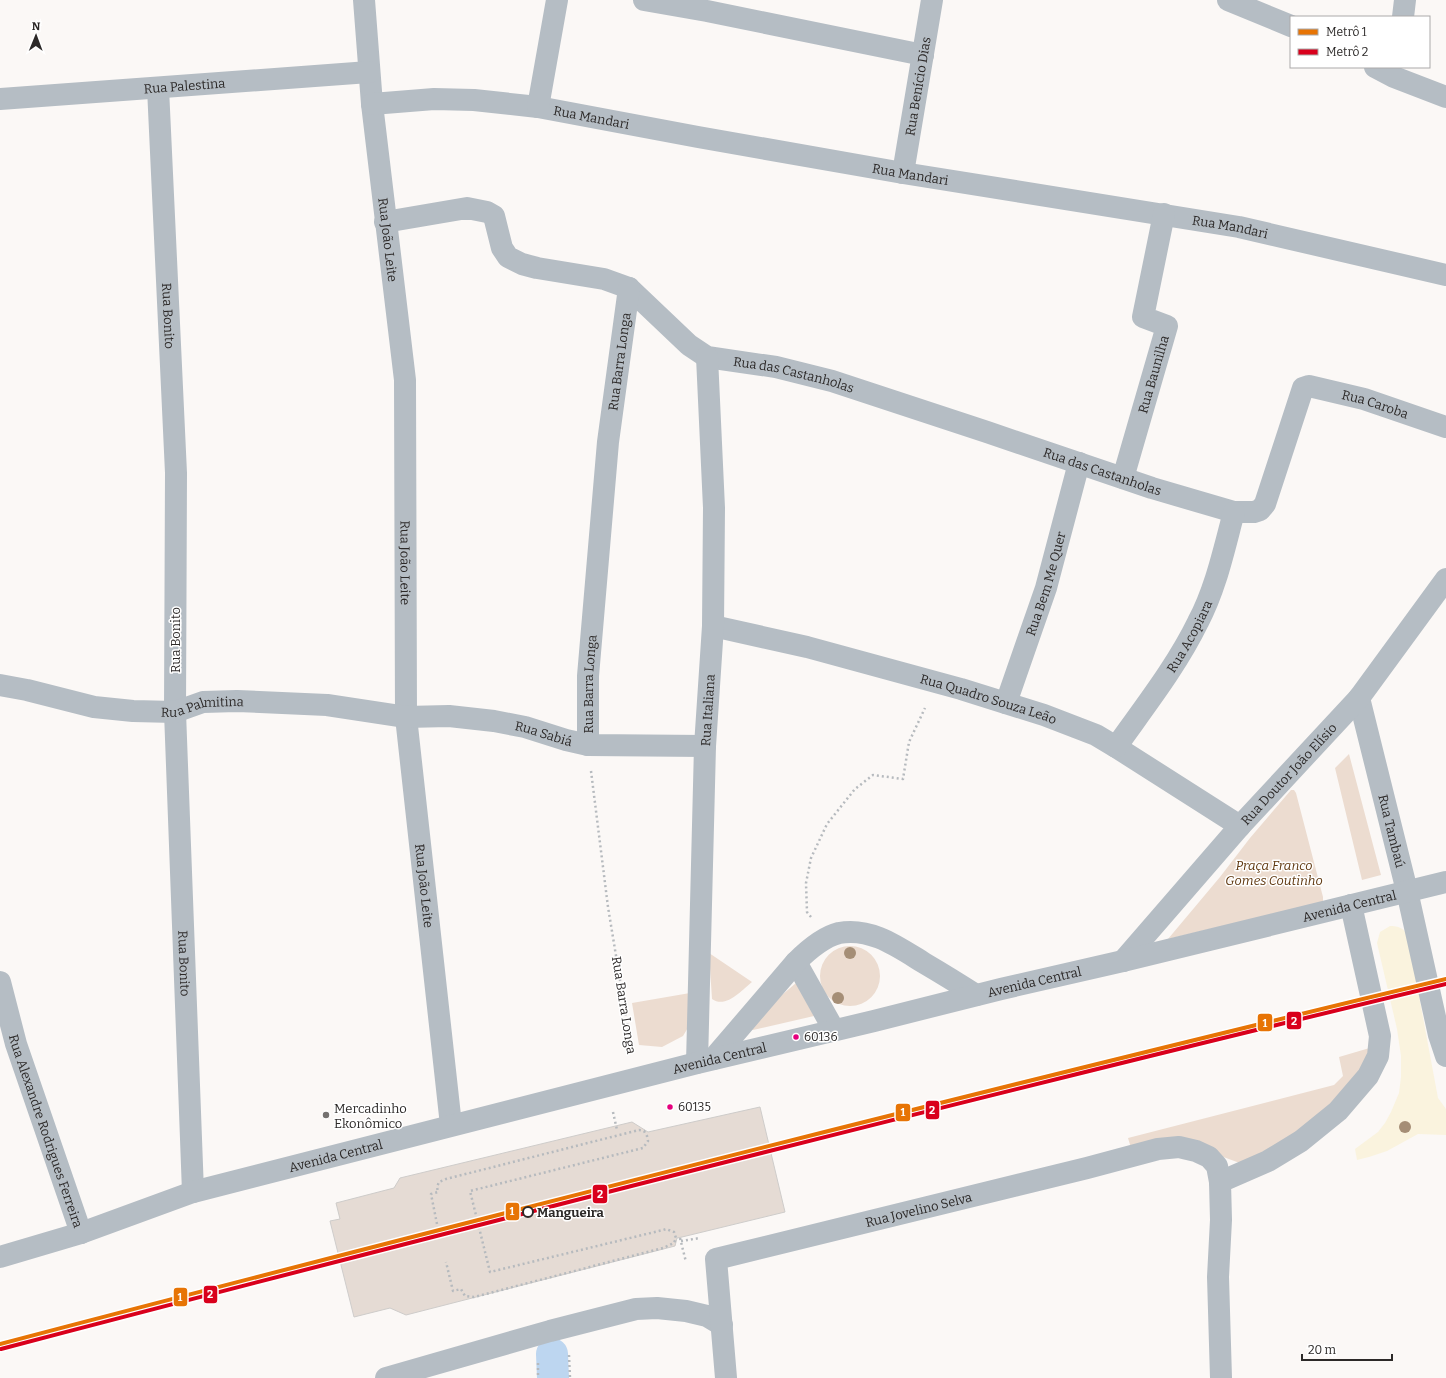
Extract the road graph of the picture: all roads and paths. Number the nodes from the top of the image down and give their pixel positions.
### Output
1 (364, 0) edge
2 (557, 0) edge
3 (644, 0) edge
4 (932, 0) edge
5 (1228, 0) edge
6 (1405, 0) edge
7 (708, 6) edge
8 (1403, 16) edge
9 (1290, 26) edge
10 (923, 55) junction
11 (1388, 70) edge
12 (369, 72) junction
13 (158, 88) junction
14 (1446, 97) edge
15 (0, 99) edge
16 (372, 104) junction
17 (538, 107) junction
18 (903, 173) junction
19 (1164, 214) junction
20 (385, 222) junction
21 (1446, 275) edge
22 (630, 288) junction
23 (707, 357) junction
24 (1446, 427) edge
25 (1079, 463) junction
26 (1123, 478) junction
27 (1239, 512) junction
28 (1446, 579) edge
29 (713, 626) junction
30 (938, 683) junction
31 (0, 685) edge
32 (1359, 698) junction
33 (1006, 703) junction
34 (175, 712) junction
35 (406, 717) junction
36 (588, 745) junction
37 (705, 746) junction
38 (1116, 746) junction
39 (1240, 826) junction
40 (1446, 882) edge
41 (1407, 891) junction
42 (1351, 904) junction
43 (826, 939) junction
44 (1124, 961) junction
45 (796, 962) junction
46 (0, 982) edge
47 (976, 995) junction
48 (834, 1030) junction
49 (1446, 1056) edge
50 (705, 1061) junction
51 (636, 1079) junction
52 (451, 1125) junction
53 (616, 1126) dead end
54 (617, 1130) dead end
55 (1220, 1182) junction
56 (193, 1192) junction
57 (437, 1224) dead end
58 (81, 1233) junction
59 (680, 1238) dead end
60 (0, 1257) edge
61 (446, 1262) dead end
62 (686, 1262) dead end
63 (722, 1325) junction
64 (386, 1378) edge
65 (726, 1378) edge
66 (1221, 1378) edge

1 - 12 street, Rua João Leite
2 - 17 street
3 - 7 street
4 - 10 street, Rua Benício Dias
5 - 9 street
6 - 8 street
7 - 10 street
10 - 18 street, Rua Benício Dias
11 - 14 street
12 - 13 street, Rua Palestina
12 - 16 street, Rua João Leite
13 - 15 street, Rua Palestina
13 - 34 street, Rua Bonito
16 - 17 street, Rua Mandari
16 - 20 street, Rua João Leite
17 - 18 street, Rua Mandari
18 - 19 street, Rua Mandari
19 - 21 street, Rua Mandari
19 - 26 street, Rua Baunilha
20 - 22 street, Rua das Castanholas
20 - 35 street, Rua João Leite
22 - 23 street, Rua das Castanholas
22 - 36 street, Rua Barra Longa
23 - 25 street, Rua das Castanholas
23 - 29 street, Rua Italiana
24 - 27 street, Rua Caroba
25 - 26 street, Rua das Castanholas
25 - 33 street, Rua Bem Me Quer
26 - 27 street, Rua das Castanholas
27 - 38 street, Rua Acopiara
28 - 32 street, Rua Doutor João Elísio
29 - 30 street, Rua Quadro Souza Leão
29 - 37 street, Rua Italiana
30 - 33 street, Rua Quadro Souza Leão
30 - 43 path
31 - 34 street, Rua Palmitina
32 - 39 street, Rua Doutor João Elísio
32 - 41 street, Rua Tambaú
33 - 38 street, Rua Quadro Souza Leão
34 - 35 street, Rua Palmitina
34 - 56 street, Rua Bonito
35 - 36 street, Rua Sabiá
35 - 52 street, Rua João Leite
36 - 37 street, Rua Sabiá
36 - 51 path, Rua Barra Longa
37 - 50 street, Rua Italiana
38 - 39 street, Rua Quadro Souza Leão
39 - 44 street, Rua Doutor João Elísio
40 - 41 street, Avenida Central
41 - 42 street, Avenida Central
41 - 49 street, Rua Tambaú
42 - 44 street, Avenida Central
42 - 55 street
43 - 45 street
43 - 47 street
44 - 47 street, Avenida Central
45 - 48 street
45 - 50 street
46 - 58 street, Rua Alexandre Rodrigues Ferreira
47 - 48 street, Avenida Central
48 - 50 street, Avenida Central
50 - 51 street, Avenida Central
51 - 52 street, Avenida Central
52 - 56 street, Avenida Central
53 - 54 path
55 - 63 street, Rua Jovelino Selva
55 - 66 street
56 - 58 street, Avenida Central
57 - 61 path
58 - 60 street, Avenida Central
59 - 62 path
63 - 64 street
63 - 65 street, Rua Jovelino Selva

